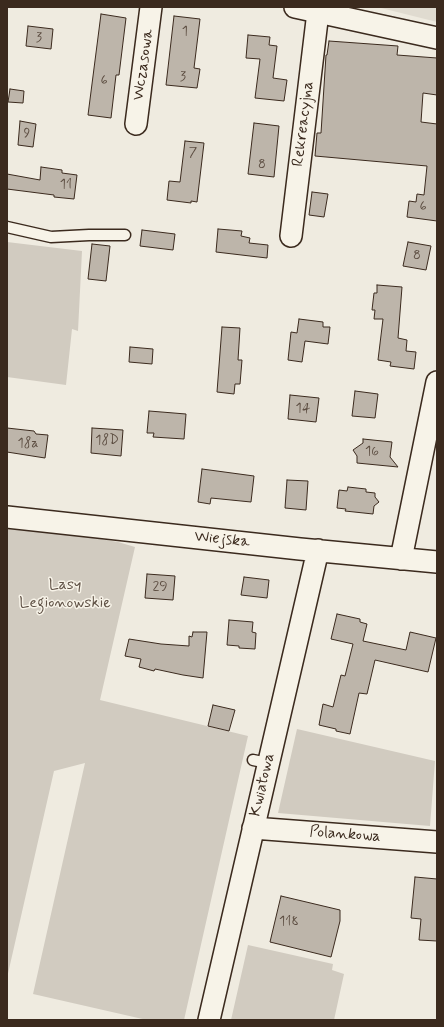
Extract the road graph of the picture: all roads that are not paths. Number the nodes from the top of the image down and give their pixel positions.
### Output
1 (152, 7) edge
2 (295, 7) edge
3 (318, 12) junction
4 (437, 38) edge
5 (136, 124) dead end
6 (7, 227) edge
7 (125, 235) dead end
8 (291, 236) dead end
9 (437, 382) edge
10 (7, 516) edge
11 (318, 550) junction
12 (401, 559) junction
13 (437, 562) edge
14 (253, 828) junction
15 (437, 842) edge
16 (210, 1020) edge

1 - 5 street, Wczasowa
2 - 3 street
3 - 4 street
3 - 8 street, Rekreacyjna
6 - 7 lane
9 - 12 street
10 - 11 street, Wiejska
11 - 12 street, Wiejska
11 - 14 street, Kwiatowa
12 - 13 street, Wiejska
14 - 15 street, Polankowa
14 - 16 street, Kwiatowa

